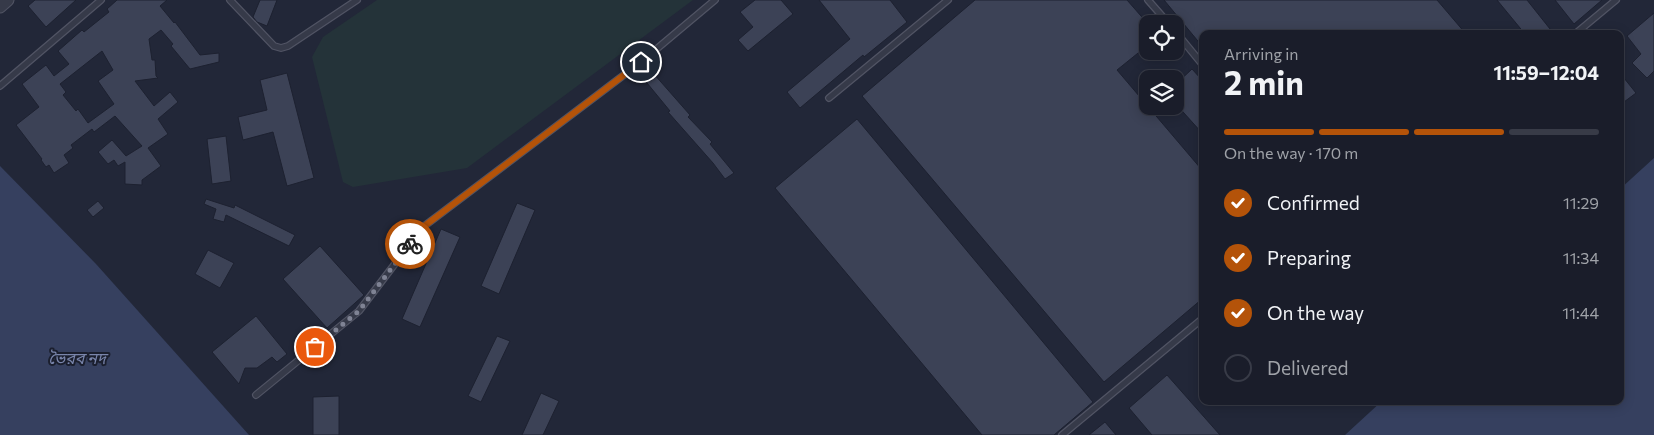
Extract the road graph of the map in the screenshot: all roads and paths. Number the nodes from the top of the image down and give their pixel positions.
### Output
1 (8, 0) edge
2 (101, 0) edge
3 (230, 0) edge
4 (357, 0) edge
5 (715, 0) edge
6 (948, 0) edge
7 (1148, 0) edge
8 (1616, 0) edge
9 (0, 7) edge
10 (1160, 15) edge
11 (1580, 30) edge
12 (1184, 42) edge
13 (1199, 60) edge
14 (0, 86) edge
15 (829, 98) dead end
16 (1199, 321) edge
17 (256, 395) dead end
18 (1062, 435) edge

1 - 9 street
2 - 14 lane
3 - 4 lane
5 - 17 lane
6 - 15 lane
7 - 10 lane
8 - 11 lane
12 - 13 lane
16 - 18 lane

